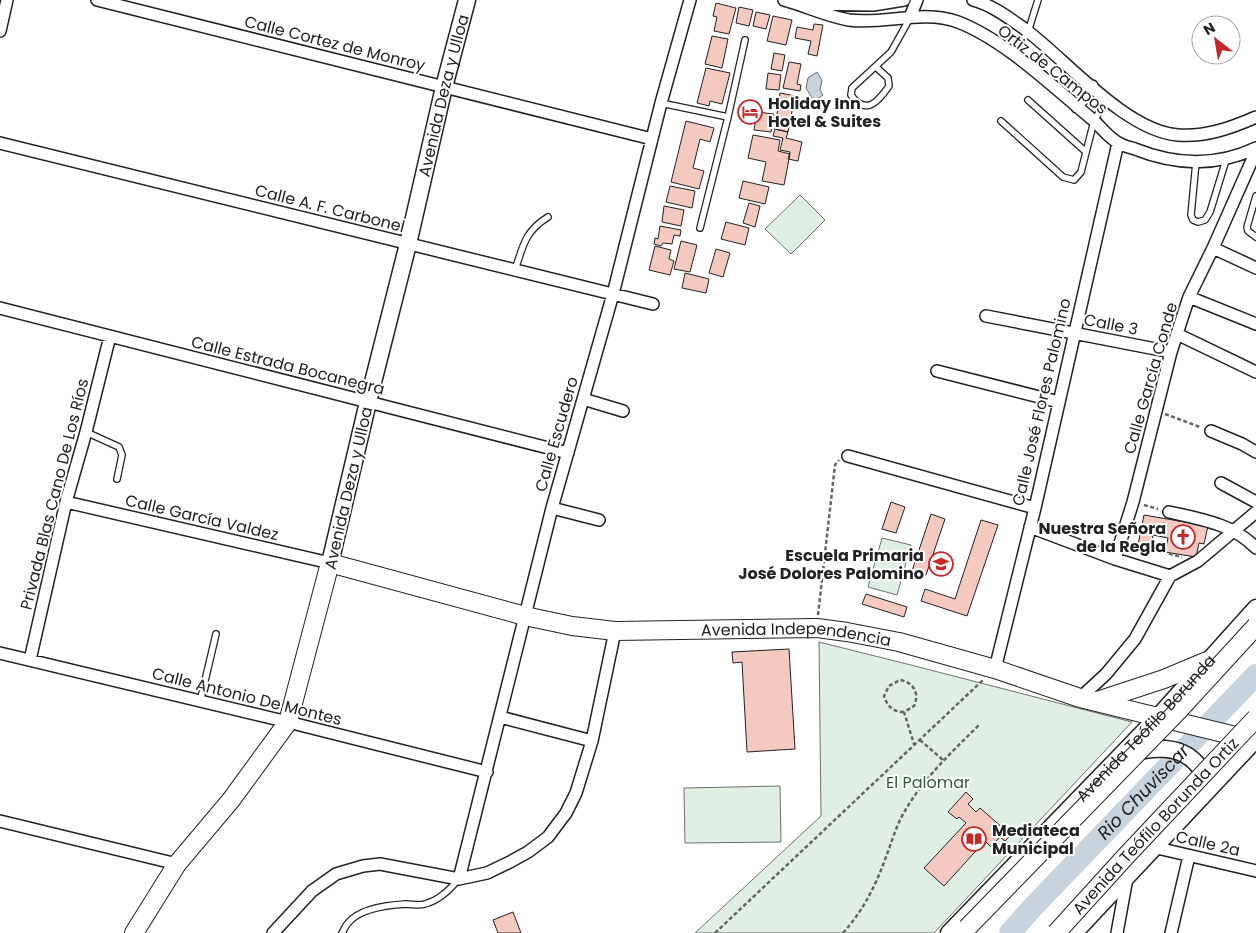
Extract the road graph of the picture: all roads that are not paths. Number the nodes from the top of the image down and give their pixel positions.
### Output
1 (7, 0) edge
2 (97, 0) edge
3 (467, 0) edge
4 (690, 0) edge
5 (784, 0) edge
6 (904, 0) edge
7 (917, 0) edge
8 (973, 0) edge
9 (1038, 0) edge
10 (796, 3) junction
11 (910, 17) junction
12 (0, 31) edge
13 (1028, 32) junction
14 (745, 40) dead end
15 (1013, 54) junction
16 (876, 67) junction
17 (1092, 86) junction
18 (444, 87) junction
19 (1107, 99) junction
20 (1028, 100) dead end
21 (661, 103) junction
22 (1077, 107) junction
23 (728, 117) junction
24 (1256, 117) edge
25 (1002, 121) dead end
26 (1094, 121) junction
27 (652, 139) junction
28 (1118, 142) junction
29 (0, 143) edge
30 (1086, 152) junction
31 (1252, 155) edge
32 (1226, 160) junction
33 (1196, 162) junction
34 (1256, 196) edge
35 (548, 217) dead end
36 (700, 228) dead end
37 (1256, 237) edge
38 (408, 244) junction
39 (1213, 248) junction
40 (1256, 268) edge
41 (515, 270) junction
42 (613, 294) junction
43 (1189, 297) junction
44 (653, 304) dead end
45 (0, 308) edge
46 (986, 316) dead end
47 (1256, 324) edge
48 (1073, 334) junction
49 (1178, 334) junction
50 (110, 336) junction
51 (1171, 352) junction
52 (937, 371) dead end
53 (1256, 372) edge
54 (584, 399) junction
55 (368, 402) junction
56 (1058, 402) junction
57 (623, 411) dead end
58 (1211, 431) road end
59 (86, 432) junction
60 (1256, 452) edge
61 (568, 453) junction
62 (848, 456) road end
63 (117, 479) dead end
64 (1221, 483) dead end
65 (66, 502) junction
66 (1256, 502) edge
67 (552, 508) junction
68 (1035, 508) junction
69 (1170, 512) road end
70 (1256, 512) edge
71 (599, 520) dead end
72 (1030, 528) junction
73 (1234, 530) junction
74 (1256, 548) edge
75 (1115, 559) junction
76 (330, 563) junction
77 (1170, 576) junction
78 (1256, 608) edge
79 (525, 616) junction
80 (1256, 626) edge
81 (615, 631) junction
82 (216, 634) dead end
83 (0, 653) edge
84 (30, 660) junction
85 (1207, 661) junction
86 (995, 669) junction
87 (1088, 700) junction
88 (200, 702) junction
89 (500, 716) junction
90 (1158, 717) junction
91 (1256, 718) edge
92 (288, 722) junction
93 (1256, 740) edge
94 (592, 741) junction
95 (1120, 756) junction
96 (487, 772) junction
97 (1210, 788) junction
98 (0, 821) edge
99 (1153, 847) junction
100 (1189, 856) junction
101 (177, 864) junction
102 (1256, 871) edge
103 (1127, 875) junction
104 (459, 879) junction
105 (965, 930) edge
106 (134, 933) edge
107 (273, 933) edge
108 (342, 933) edge
109 (950, 933) edge
110 (1056, 933) edge
111 (1074, 933) edge
112 (1116, 933) edge
113 (1171, 933) edge

1 - 12 street
2 - 18 street, Calle Cortez de Monroy
3 - 18 street, Avenida Deza y Ulloa
4 - 21 street, Calle Escudero
5 - 10 street, Ortiz de Campos
6 - 10 street, Ortiz de Campos
7 - 11 street
8 - 13 street, Ortiz de Campos
9 - 13 lane
10 - 11 street, Ortiz de Campos
11 - 15 street, Ortiz de Campos
11 - 16 lane
13 - 15 lane
13 - 17 street, Ortiz de Campos
14 - 23 lane
15 - 22 street, Ortiz de Campos
16 - 16 lane
17 - 19 street, Ortiz de Campos
17 - 22 street
18 - 27 street, Calle Cortez de Monroy
18 - 38 street, Avenida Deza y Ulloa
19 - 24 street, Ortiz de Campos
19 - 26 lane
20 - 30 lane
21 - 23 lane
21 - 27 street, Calle Escudero
22 - 26 street, Ortiz de Campos
23 - 36 lane
25 - 30 lane
26 - 28 street, Ortiz de Campos
26 - 30 lane
27 - 42 street, Calle Escudero
28 - 33 street, Ortiz de Campos
28 - 48 street, Calle José Flores Palomino
29 - 38 street, Calle A. F. Carbonel
31 - 32 street, Ortiz de Campos
31 - 39 street, Calle García Conde
32 - 33 street, Ortiz de Campos
32 - 33 lane
34 - 37 lane
35 - 41 lane
38 - 41 street, Calle A. F. Carbonel
38 - 55 street, Avenida Deza y Ulloa
39 - 40 street
39 - 43 street, Calle García Conde
41 - 42 street, Calle A. F. Carbonel
42 - 44 street, Calle A. F. Carbonel
42 - 54 street, Calle Escudero
43 - 47 street
43 - 49 street, Calle García Conde
45 - 50 street, Calle Estrada Bocanegra
46 - 48 street, Calle 3
48 - 51 street, Calle 3
48 - 56 street, Calle José Flores Palomino
49 - 51 street, Calle García Conde
49 - 53 street
50 - 55 street, Calle Estrada Bocanegra
50 - 59 street, Privada Blas Cano De Los Ríos
51 - 75 street, Calle García Conde
52 - 56 street
54 - 57 street
54 - 61 street, Calle Escudero
55 - 61 street, Calle Estrada Bocanegra
55 - 76 street, Avenida Deza y Ulloa
56 - 68 street, Calle José Flores Palomino
58 - 60 street
59 - 63 lane
59 - 65 street, Privada Blas Cano De Los Ríos
61 - 67 street, Calle Escudero
62 - 68 street
64 - 66 street
65 - 76 street, Calle García Valdez
65 - 84 street, Privada Blas Cano De Los Ríos
67 - 71 street
67 - 79 street, Calle Escudero
68 - 72 street, Calle José Flores Palomino
69 - 73 street
70 - 73 street
72 - 75 street
72 - 86 street, Calle José Flores Palomino
73 - 74 street
73 - 77 street
75 - 77 street
76 - 79 main road, Avenida Independencia
76 - 92 main road, Avenida Deza y Ulloa
77 - 87 street
78 - 85 street, Avenida Teófilo Borunda
79 - 81 main road, Avenida Independencia
79 - 89 street, Calle Escudero
80 - 105 main road, bridge
81 - 86 main road, Avenida Independencia
81 - 94 street
82 - 88 lane
83 - 84 street, Calle Antonio De Montes
84 - 88 street, Calle Antonio De Montes
85 - 87 main road
85 - 90 street, Avenida Teófilo Borunda
86 - 87 main road, Avenida Independencia
87 - 90 main road, Avenida Independencia
88 - 92 street, Calle Antonio De Montes
89 - 94 street
89 - 96 street, Calle Escudero
90 - 93 main road, Avenida Independencia
90 - 95 street, Avenida Teófilo Borunda
91 - 110 main road, Avenida Teófilo Borunda Ortiz, bridge
92 - 96 street, Calle Antonio De Montes
92 - 101 main road, Avenida Deza y Ulloa
93 - 97 street
94 - 104 street
95 - 97 street
95 - 109 street, Avenida Teófilo Borunda
96 - 104 street, Calle Escudero
97 - 99 street
98 - 101 street
99 - 100 street, Calle 2a
99 - 103 street
100 - 102 street, Calle 2a
100 - 113 street
101 - 106 main road, Avenida Deza y Ulloa
103 - 111 street
103 - 112 street
104 - 107 street
104 - 108 lane

